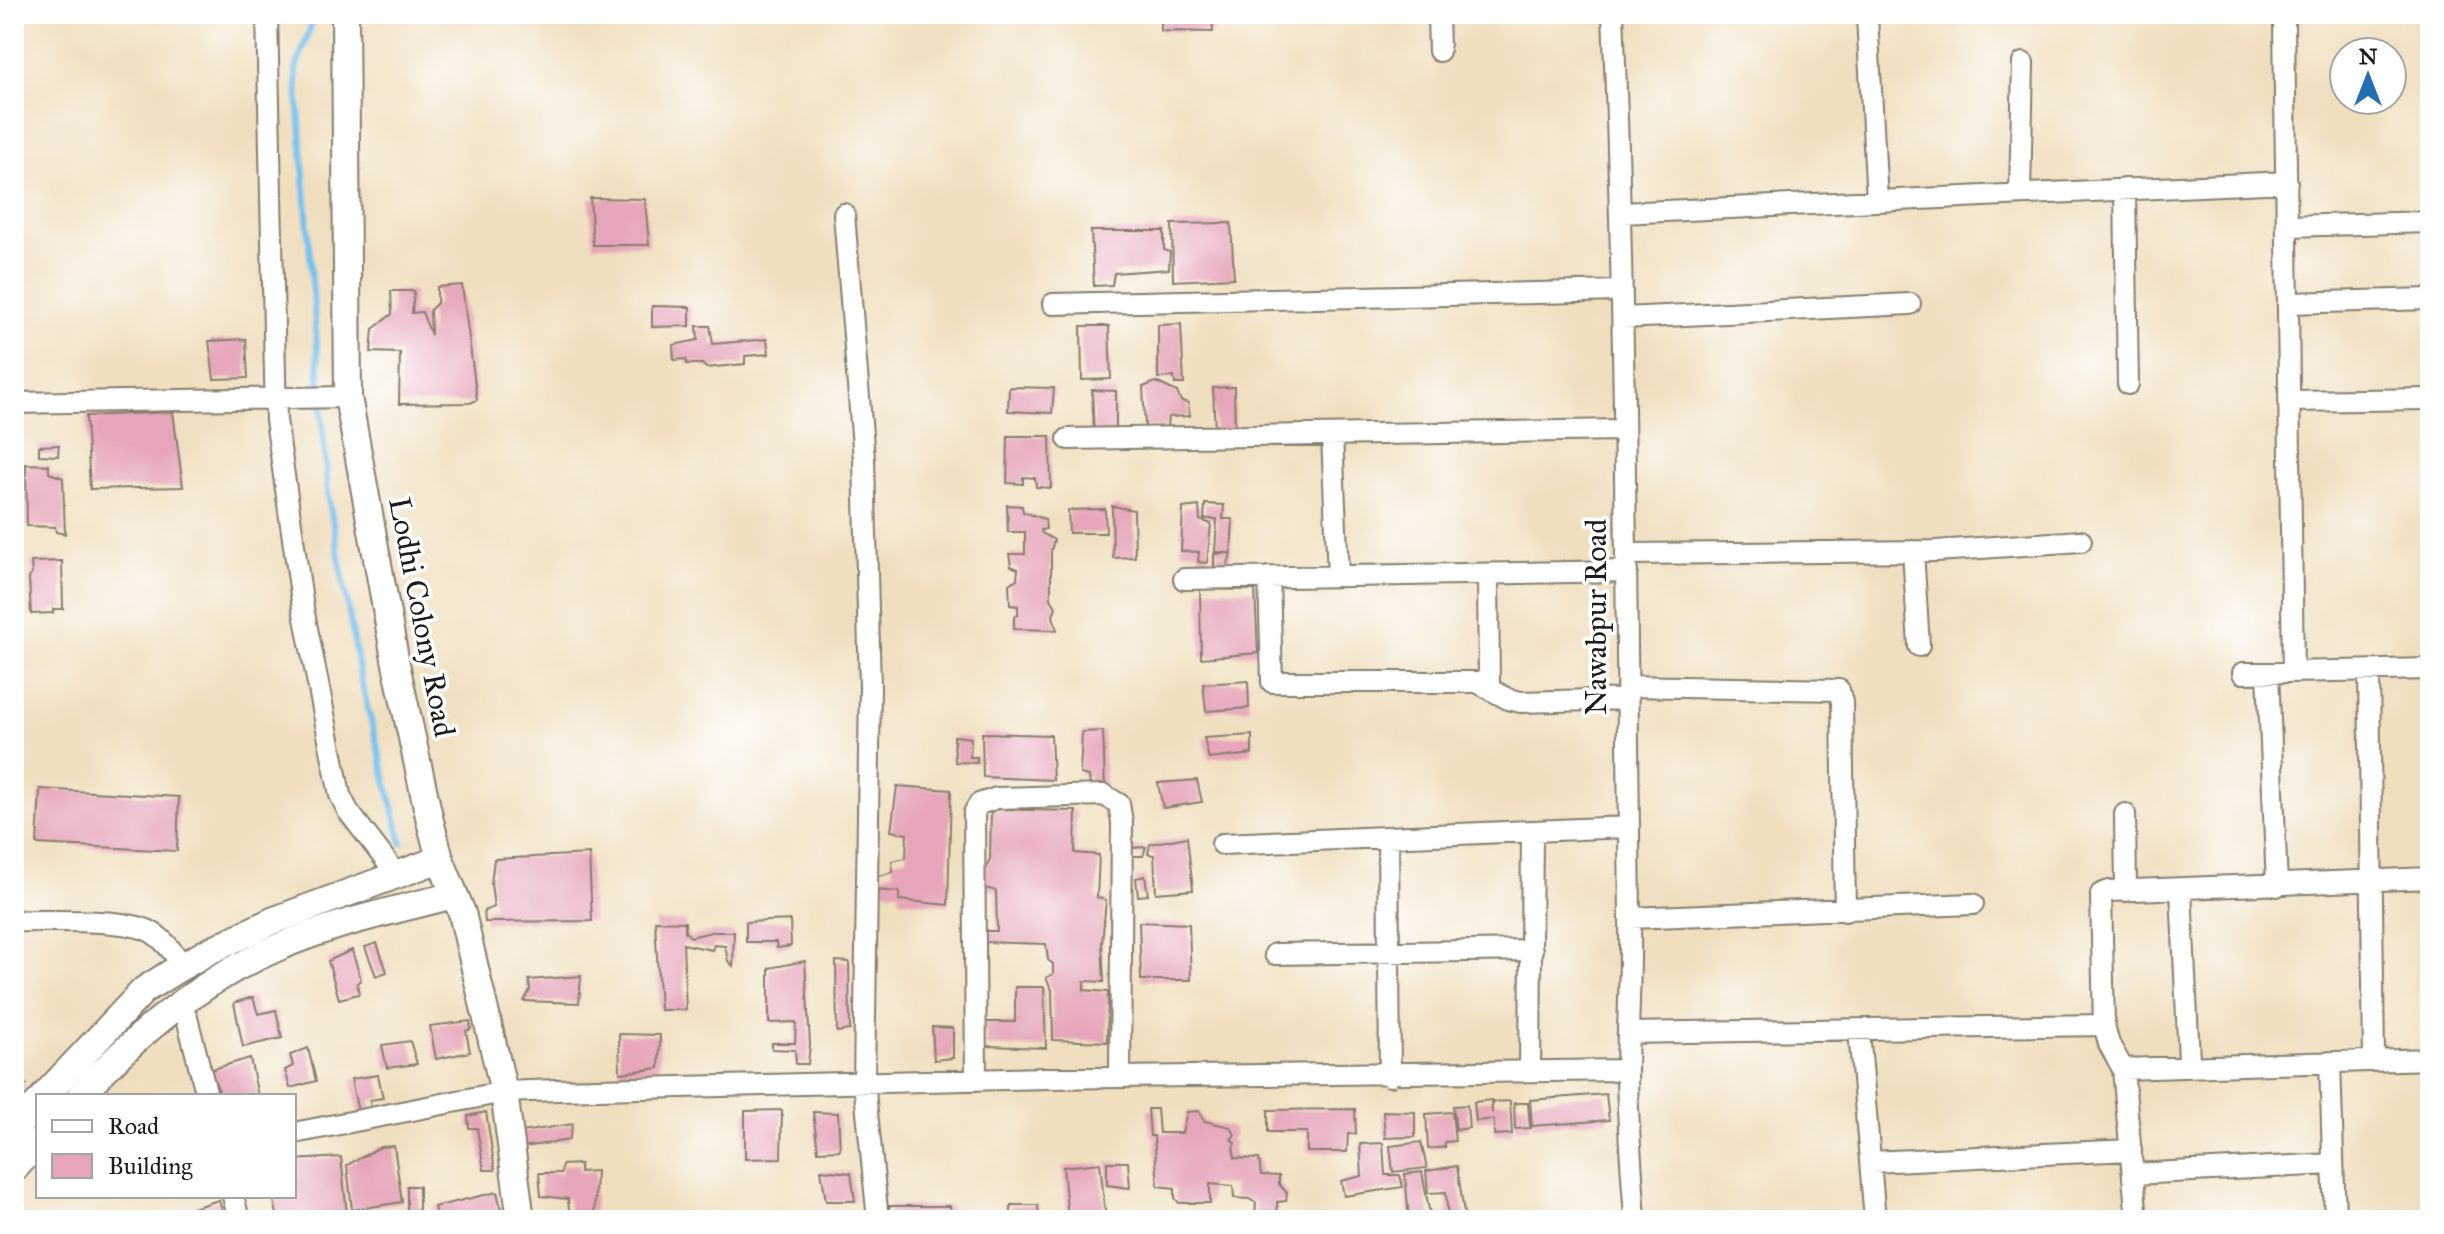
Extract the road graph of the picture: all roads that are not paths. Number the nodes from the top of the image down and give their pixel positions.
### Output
1 (267, 14) edge
2 (345, 14) edge
3 (1438, 14) edge
4 (1613, 14) edge
5 (2287, 14) edge
6 (1867, 16) dead end
7 (1439, 51) dead end
8 (2023, 63) dead end
9 (2287, 182) junction
10 (2125, 189) junction
11 (2020, 194) junction
12 (1877, 201) junction
13 (1621, 213) junction
14 (844, 214) dead end
15 (2430, 222) edge
16 (2288, 226) junction
17 (1622, 291) junction
18 (2430, 299) edge
19 (2289, 303) junction
20 (1053, 304) dead end
21 (1910, 304) dead end
22 (1623, 318) junction
23 (2128, 384) dead end
24 (273, 397) junction
25 (341, 397) junction
26 (2430, 399) edge
27 (2291, 401) junction
28 (14, 403) edge
29 (1624, 430) junction
30 (1332, 435) junction
31 (1068, 439) dead end
32 (2081, 541) dead end
33 (1913, 551) junction
34 (1627, 563) junction
35 (1488, 574) junction
36 (1338, 576) junction
37 (1269, 577) junction
38 (1184, 579) dead end
39 (1919, 646) dead end
40 (2430, 669) edge
41 (2369, 671) junction
42 (2293, 672) junction
43 (2243, 673) dead end
44 (2268, 673) junction
45 (1489, 687) junction
46 (1627, 693) junction
47 (2125, 814) dead end
48 (1627, 827) junction
49 (1532, 833) junction
50 (1388, 838) junction
51 (1222, 844) dead end
52 (440, 859) junction
53 (397, 875) junction
54 (2430, 878) edge
55 (2370, 881) junction
56 (2277, 886) junction
57 (2181, 890) junction
58 (2126, 891) junction
59 (454, 895) junction
60 (1973, 904) dead end
61 (1845, 911) junction
62 (1630, 918) junction
63 (14, 921) edge
64 (1532, 950) junction
65 (1390, 952) junction
66 (1275, 954) dead end
67 (183, 966) junction
68 (178, 1005) junction
69 (2104, 1025) junction
70 (1859, 1031) junction
71 (1629, 1033) junction
72 (2430, 1059) edge
73 (2189, 1060) dead end
74 (2374, 1061) junction
75 (2330, 1062) junction
76 (2123, 1069) junction
77 (1627, 1070) junction
78 (1530, 1071) junction
79 (1390, 1076) junction
80 (1120, 1077) junction
81 (976, 1080) junction
82 (864, 1082) junction
83 (504, 1092) junction
84 (46, 1094) edge
85 (82, 1094) edge
86 (206, 1094) edge
87 (36, 1105) edge
88 (14, 1130) edge
89 (296, 1133) edge
90 (36, 1144) edge
91 (2131, 1150) junction
92 (1870, 1162) junction
93 (2333, 1164) junction
94 (14, 1169) edge
95 (2133, 1174) junction
96 (234, 1198) edge
97 (239, 1220) edge
98 (521, 1220) edge
99 (878, 1220) edge
100 (1635, 1220) edge
101 (1875, 1220) edge
102 (2137, 1220) edge
103 (2335, 1220) edge

1 - 24 street
2 - 25 main road, Lodhi Colony Road
3 - 7 street
4 - 13 street, Nawabpur Road
5 - 9 street
6 - 12 street
8 - 11 street
9 - 10 street
9 - 16 street
10 - 11 street
10 - 23 street
11 - 12 street
12 - 13 street
13 - 17 street, Nawabpur Road
14 - 82 street
15 - 16 street
16 - 19 street
17 - 20 street
17 - 22 street, Nawabpur Road
18 - 19 street
19 - 27 street
21 - 22 street
22 - 29 street, Nawabpur Road
24 - 25 street
24 - 28 street
24 - 53 street
25 - 52 main road, Lodhi Colony Road
26 - 27 street
27 - 42 street
29 - 30 street
29 - 34 street, Nawabpur Road
30 - 31 street
30 - 36 street
32 - 33 street
33 - 34 street
33 - 39 street
34 - 35 street
34 - 46 street, Nawabpur Road
35 - 36 street
35 - 45 street
36 - 37 street
37 - 38 street
37 - 45 street
40 - 41 street
41 - 42 street
41 - 55 street
42 - 44 street
43 - 44 street
44 - 56 street
45 - 46 street
46 - 48 street, Nawabpur Road
46 - 61 street
47 - 58 street
48 - 49 street
48 - 62 street, Nawabpur Road
49 - 50 street
49 - 64 street
50 - 51 street
50 - 65 street
52 - 53 main road
52 - 59 main road, Lodhi Colony Road
53 - 67 main road
54 - 55 street
55 - 56 street
55 - 74 street
56 - 57 street
57 - 58 street
57 - 73 street
58 - 69 street
59 - 68 main road
59 - 83 main road, Lodhi Colony Road
60 - 61 street
61 - 62 street
62 - 71 street, Nawabpur Road
63 - 67 street
64 - 65 street
64 - 78 street
65 - 66 street
65 - 79 street
67 - 84 main road
68 - 85 main road
68 - 86 street
69 - 70 street
69 - 76 street
70 - 71 street
70 - 92 street
71 - 77 street, Nawabpur Road
72 - 74 street
74 - 75 street
75 - 76 street
75 - 93 street
76 - 91 street
77 - 78 street
77 - 100 street, Nawabpur Road
78 - 79 street
79 - 80 street
80 - 81 street
80 - 81 street
81 - 82 street
82 - 83 street
82 - 99 street
83 - 89 street
83 - 98 main road, Lodhi Colony Road
87 - 88 main road
90 - 94 main road
91 - 92 street
91 - 95 street
92 - 101 street
93 - 95 street
93 - 103 street
95 - 102 street
96 - 97 street

